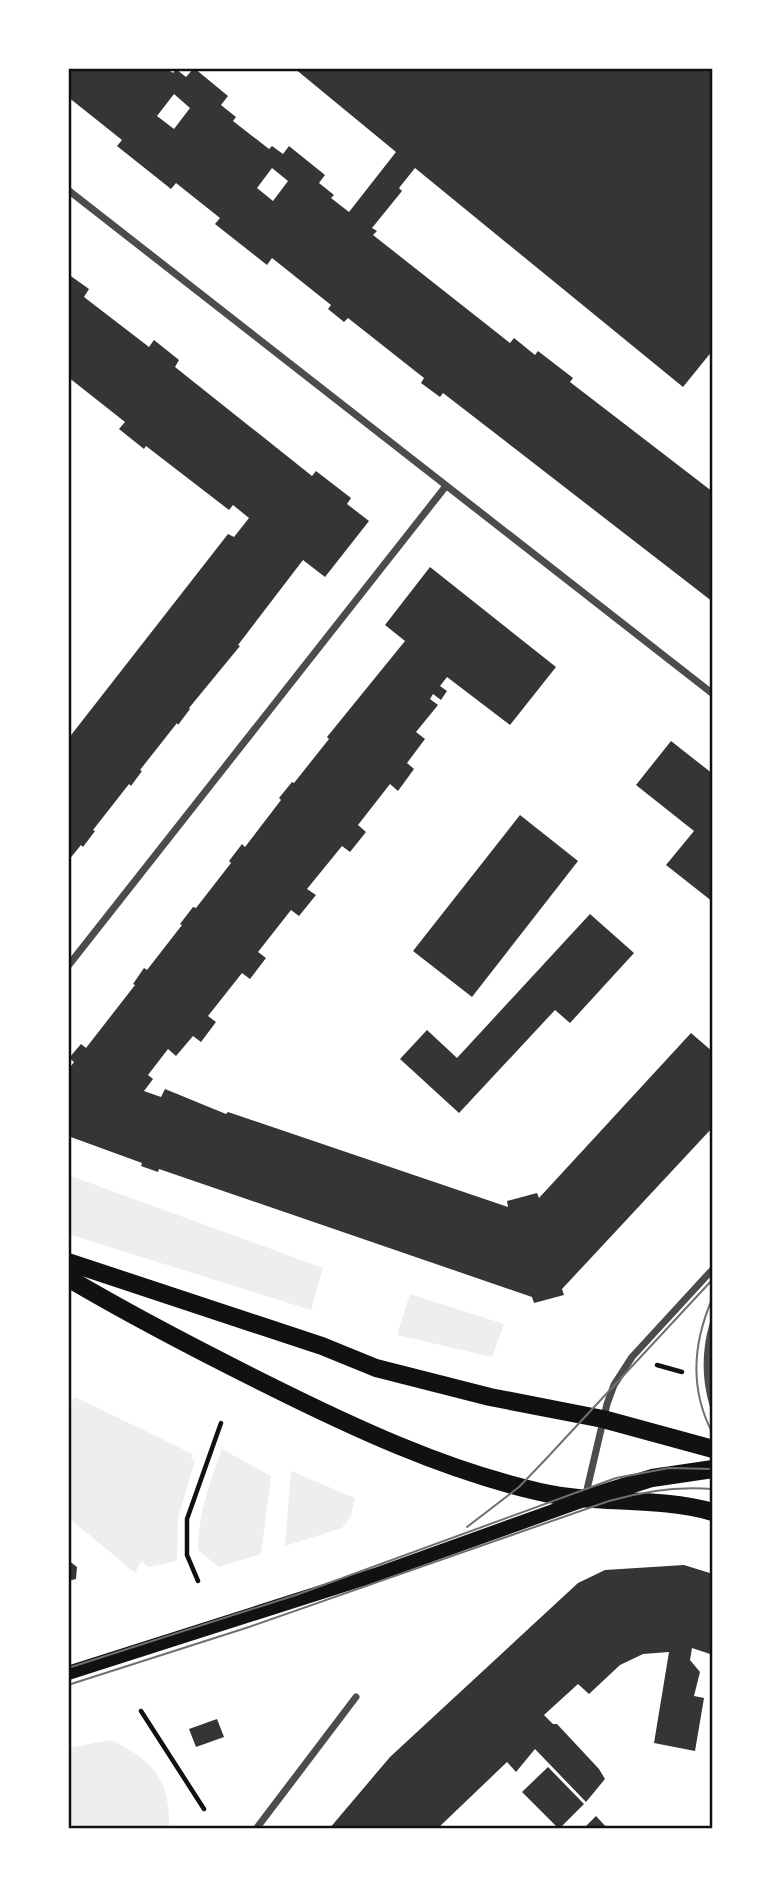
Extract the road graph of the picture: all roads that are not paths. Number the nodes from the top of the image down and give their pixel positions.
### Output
1 (68, 190) edge
2 (446, 486) junction
3 (713, 694) edge
4 (68, 966) edge
5 (68, 1262) edge
6 (713, 1269) edge
7 (68, 1278) edge
8 (713, 1325) edge
9 (713, 1405) edge
10 (603, 1419) junction
11 (713, 1449) edge
12 (713, 1469) edge
13 (584, 1500) junction
14 (713, 1512) edge
15 (68, 1673) edge
16 (356, 1697) dead end
17 (256, 1829) edge

1 - 2 street
2 - 3 street
2 - 4 street
5 - 10 main road
6 - 10 street
7 - 13 main road
8 - 9 street
10 - 11 main road
10 - 13 street
12 - 13 main road
13 - 14 main road
13 - 15 main road
16 - 17 street

